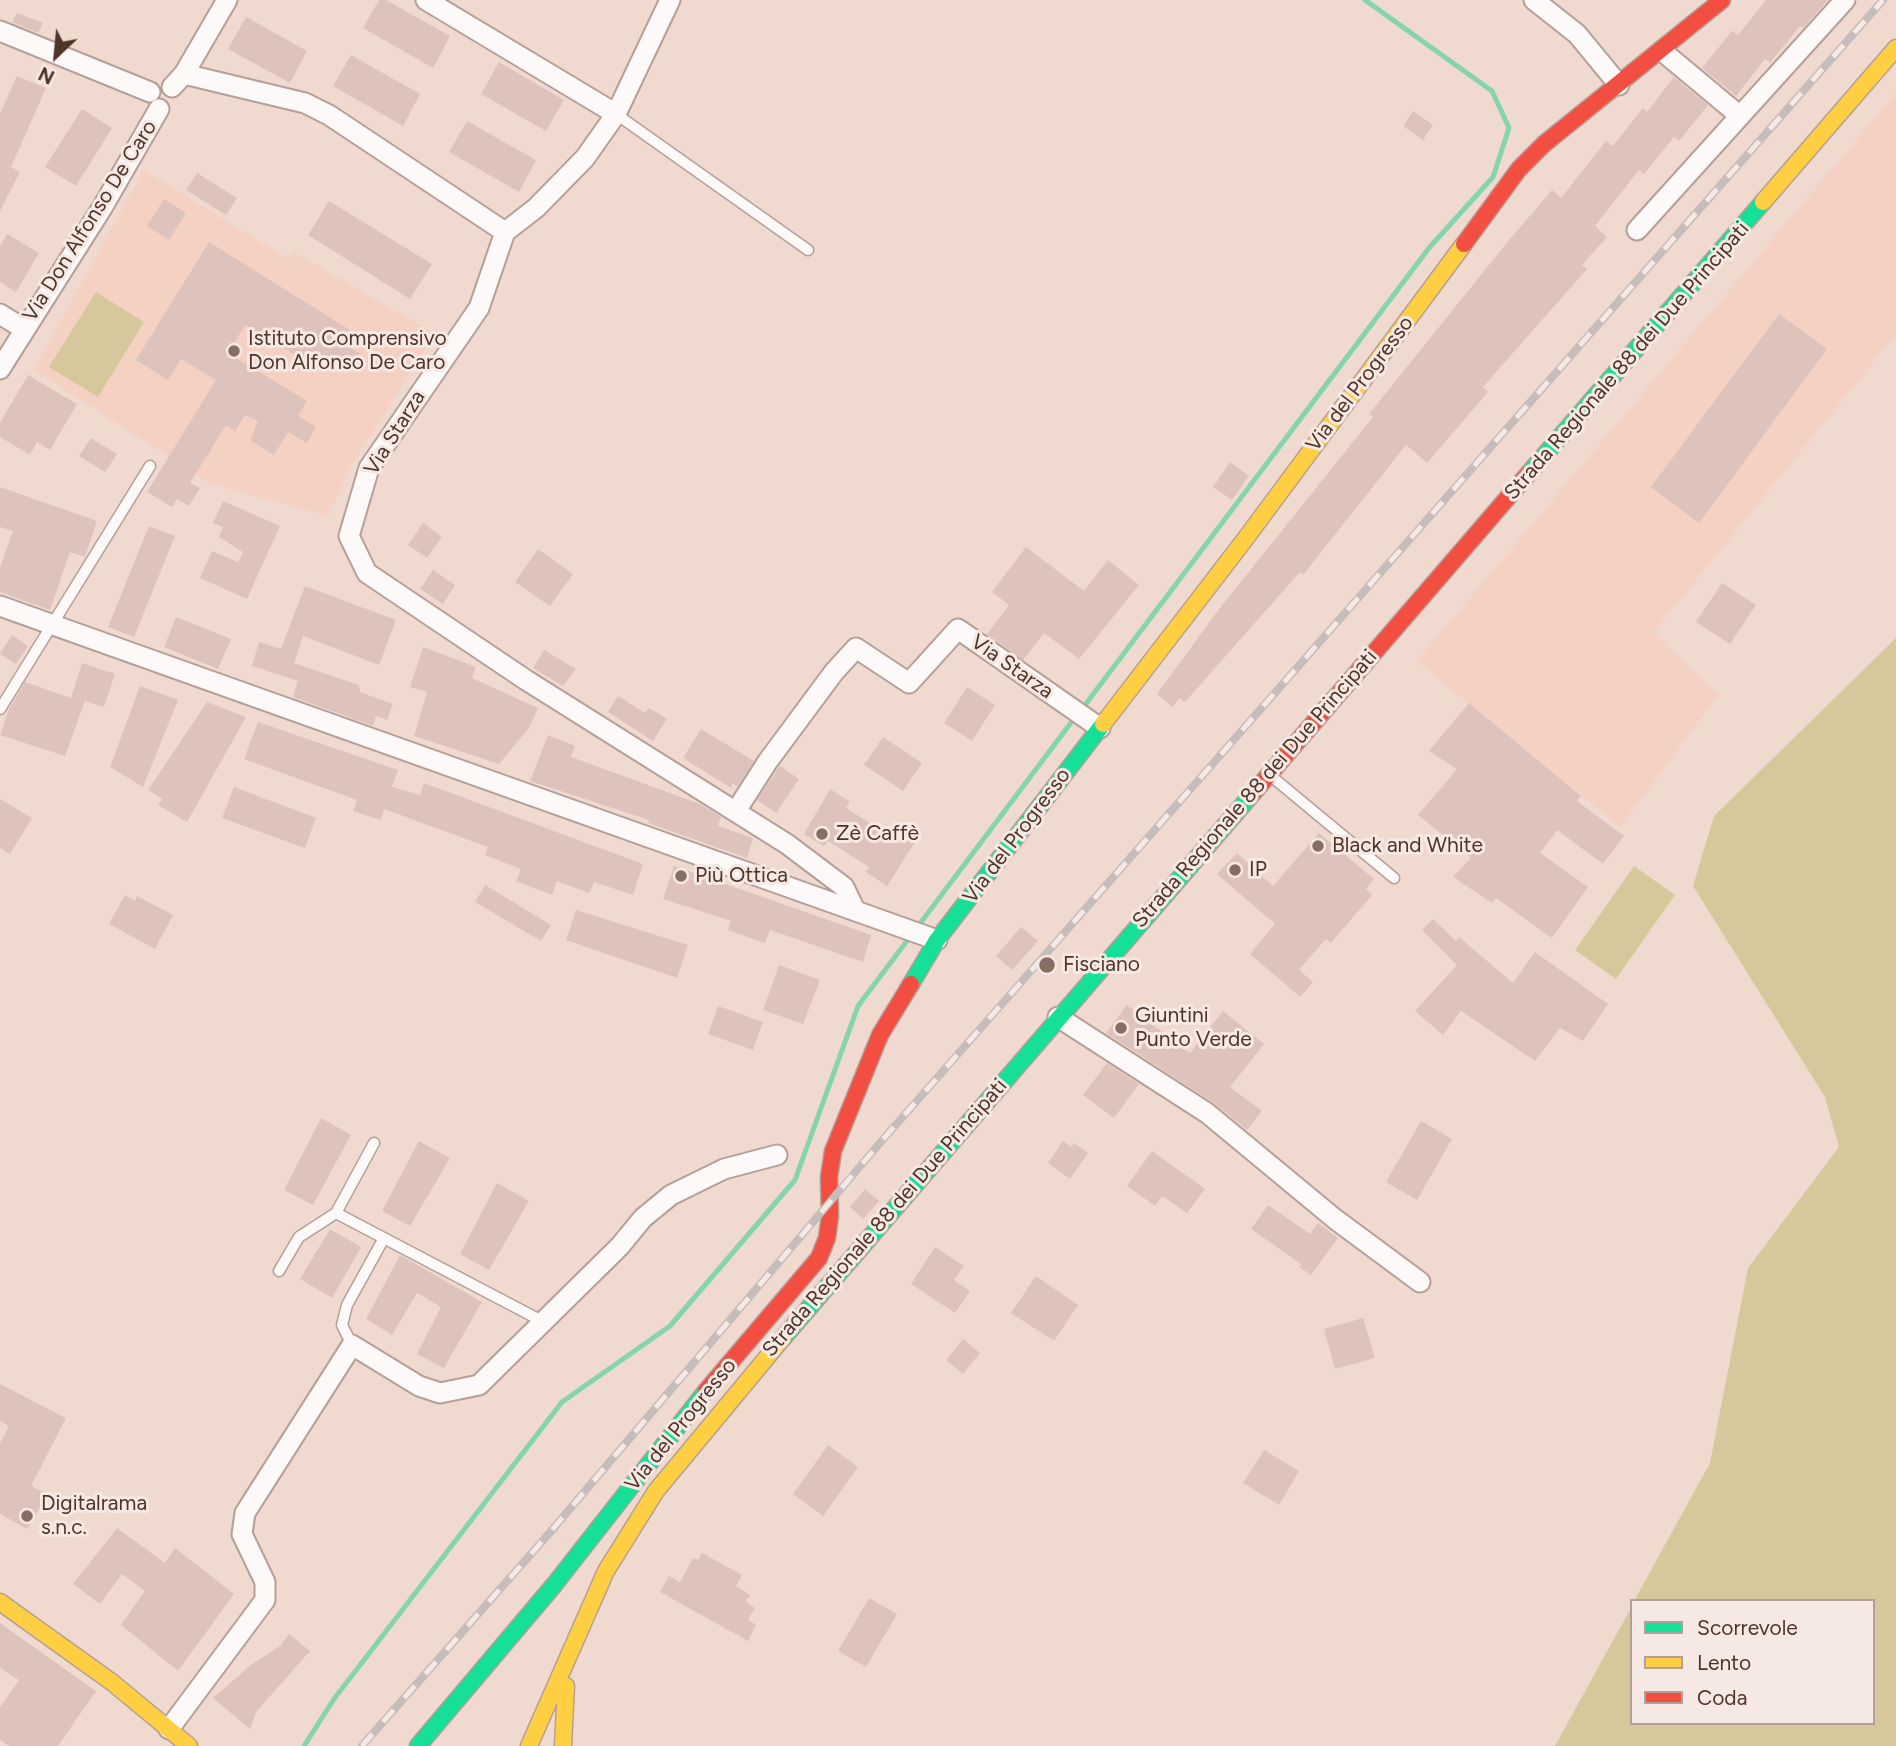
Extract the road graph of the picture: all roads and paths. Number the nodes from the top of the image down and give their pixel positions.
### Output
1 (227, 0) edge
2 (426, 0) edge
3 (670, 0) edge
4 (1534, 0) edge
5 (1723, 0) edge
6 (1845, 0) edge
7 (0, 31) edge
8 (1896, 48) edge
9 (1662, 51) junction
10 (178, 80) junction
11 (1619, 85) junction
12 (150, 92) junction
13 (159, 109) junction
14 (616, 114) junction
15 (1740, 116) junction
16 (1637, 230) dead end
17 (505, 232) junction
18 (808, 250) dead end
19 (0, 314) edge
20 (24, 329) junction
21 (0, 369) edge
22 (150, 466) dead end
23 (0, 606) edge
24 (54, 625) junction
25 (0, 709) edge
26 (1094, 724) junction
27 (1267, 774) junction
28 (736, 811) junction
29 (1394, 878) dead end
30 (854, 908) junction
31 (932, 938) junction
32 (1058, 1017) junction
33 (374, 1143) dead end
34 (777, 1155) dead end
35 (336, 1213) junction
36 (384, 1238) junction
37 (279, 1271) dead end
38 (1420, 1282) dead end
39 (542, 1321) junction
40 (352, 1345) junction
41 (0, 1602) edge
42 (572, 1652) junction
43 (169, 1729) junction
44 (421, 1744) edge
45 (189, 1746) edge
46 (529, 1746) edge
47 (563, 1746) edge

1 - 10 street
2 - 14 street
3 - 14 street
4 - 11 street
5 - 9 street, Via del Progresso
6 - 15 street
7 - 12 street
8 - 27 street, Strada Regionale 88 dei Due Principati
9 - 11 street, Via del Progresso
9 - 15 street
10 - 12 street
10 - 13 street, Via Don Alfonso De Caro
10 - 17 street
11 - 26 street, Via del Progresso
12 - 13 street
13 - 20 street, Via Don Alfonso De Caro
14 - 17 street
14 - 18 lane
15 - 16 street
17 - 28 street, Via Starza
19 - 20 street
20 - 21 street, Via Don Alfonso De Caro
22 - 24 lane
23 - 24 street
24 - 25 lane
24 - 30 street
26 - 28 street, Via Starza
26 - 31 street, Via del Progresso
27 - 29 lane
27 - 32 street, Strada Regionale 88 dei Due Principati
28 - 30 street, Via Starza
30 - 31 street
31 - 44 street, Via del Progresso
32 - 38 street
32 - 42 street, Strada Regionale 88 dei Due Principati
33 - 35 lane
34 - 39 street
35 - 36 lane
35 - 37 lane
36 - 39 lane
36 - 40 lane
39 - 40 street
40 - 43 street
41 - 43 street
42 - 46 street, Strada Regionale 88 dei Due Principati
42 - 47 street, Strada Regionale 88 dei Due Principati
43 - 45 street

